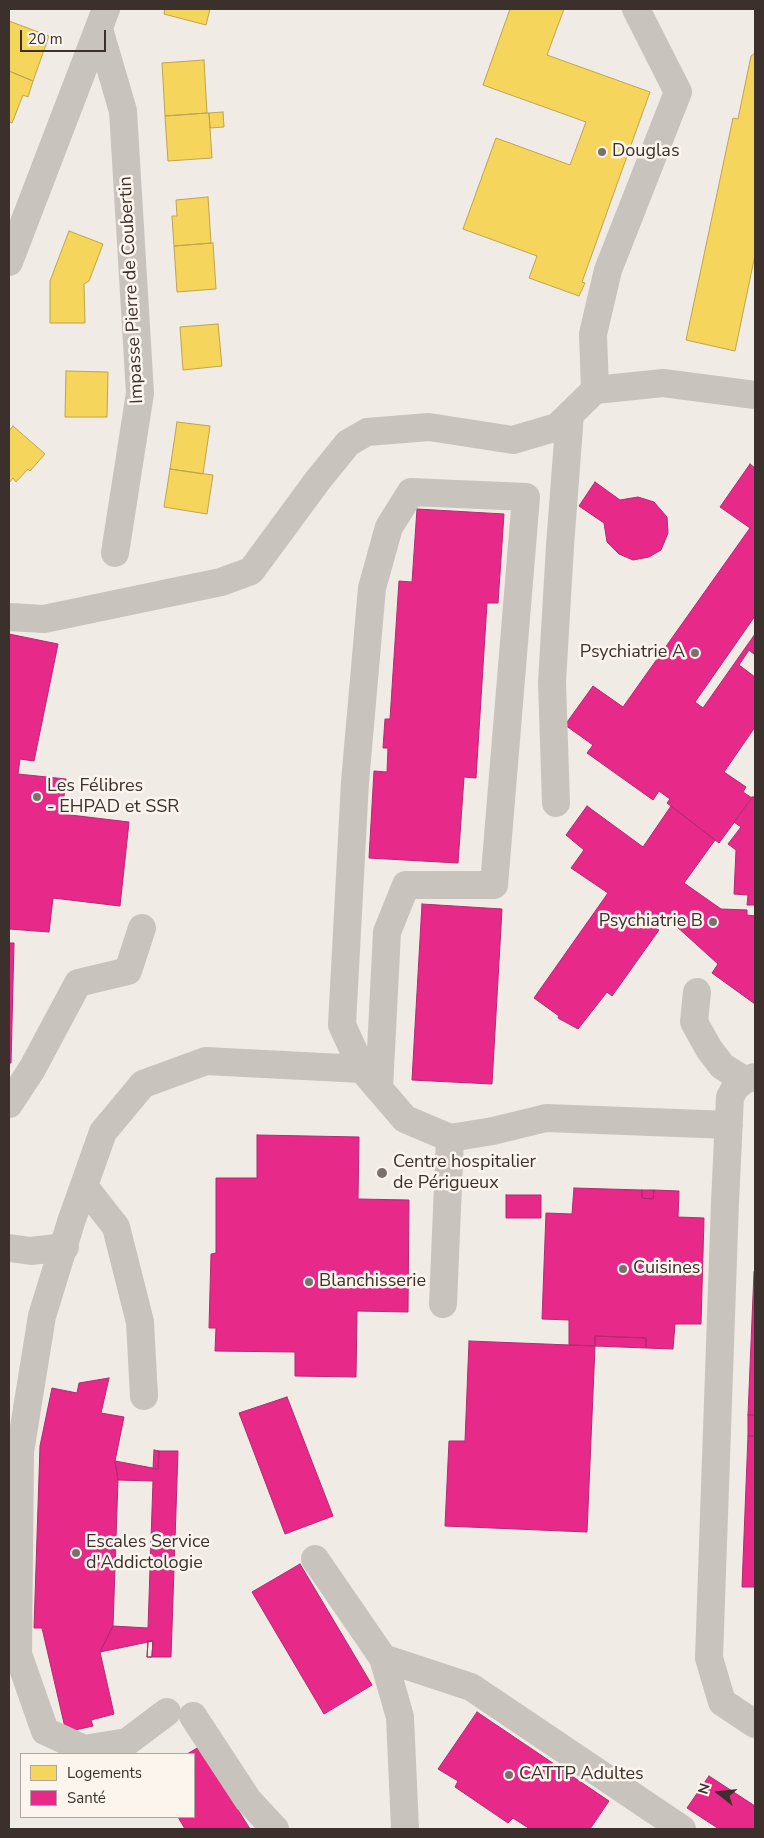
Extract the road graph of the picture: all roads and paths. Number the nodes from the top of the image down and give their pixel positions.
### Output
1 (636, 9) edge
2 (103, 19) edge
3 (9, 262) edge
4 (595, 390) junction
5 (755, 395) edge
6 (570, 414) junction
7 (116, 553) dead end
8 (9, 617) edge
9 (556, 803) dead end
10 (142, 928) dead end
11 (697, 992) dead end
12 (370, 1079) junction
13 (750, 1079) edge
14 (9, 1104) edge
15 (729, 1125) junction
16 (450, 1138) junction
17 (84, 1186) junction
18 (65, 1246) junction
19 (9, 1248) edge
20 (443, 1304) dead end
21 (144, 1396) dead end
22 (315, 1559) dead end
23 (383, 1658) junction
24 (755, 1724) edge
25 (275, 1829) edge
26 (405, 1829) edge
27 (682, 1829) edge

1 - 4 street
2 - 3 street
2 - 7 street, Impasse Pierre de Coubertin
4 - 5 street
4 - 6 street
6 - 8 street
6 - 9 street
10 - 14 street
11 - 13 street
12 - 12 street
12 - 16 street
12 - 17 street
13 - 15 street
15 - 16 street
15 - 24 street
16 - 20 street
17 - 18 street
17 - 21 street
18 - 19 street
18 - 25 street
22 - 23 street
23 - 26 street
23 - 27 street

